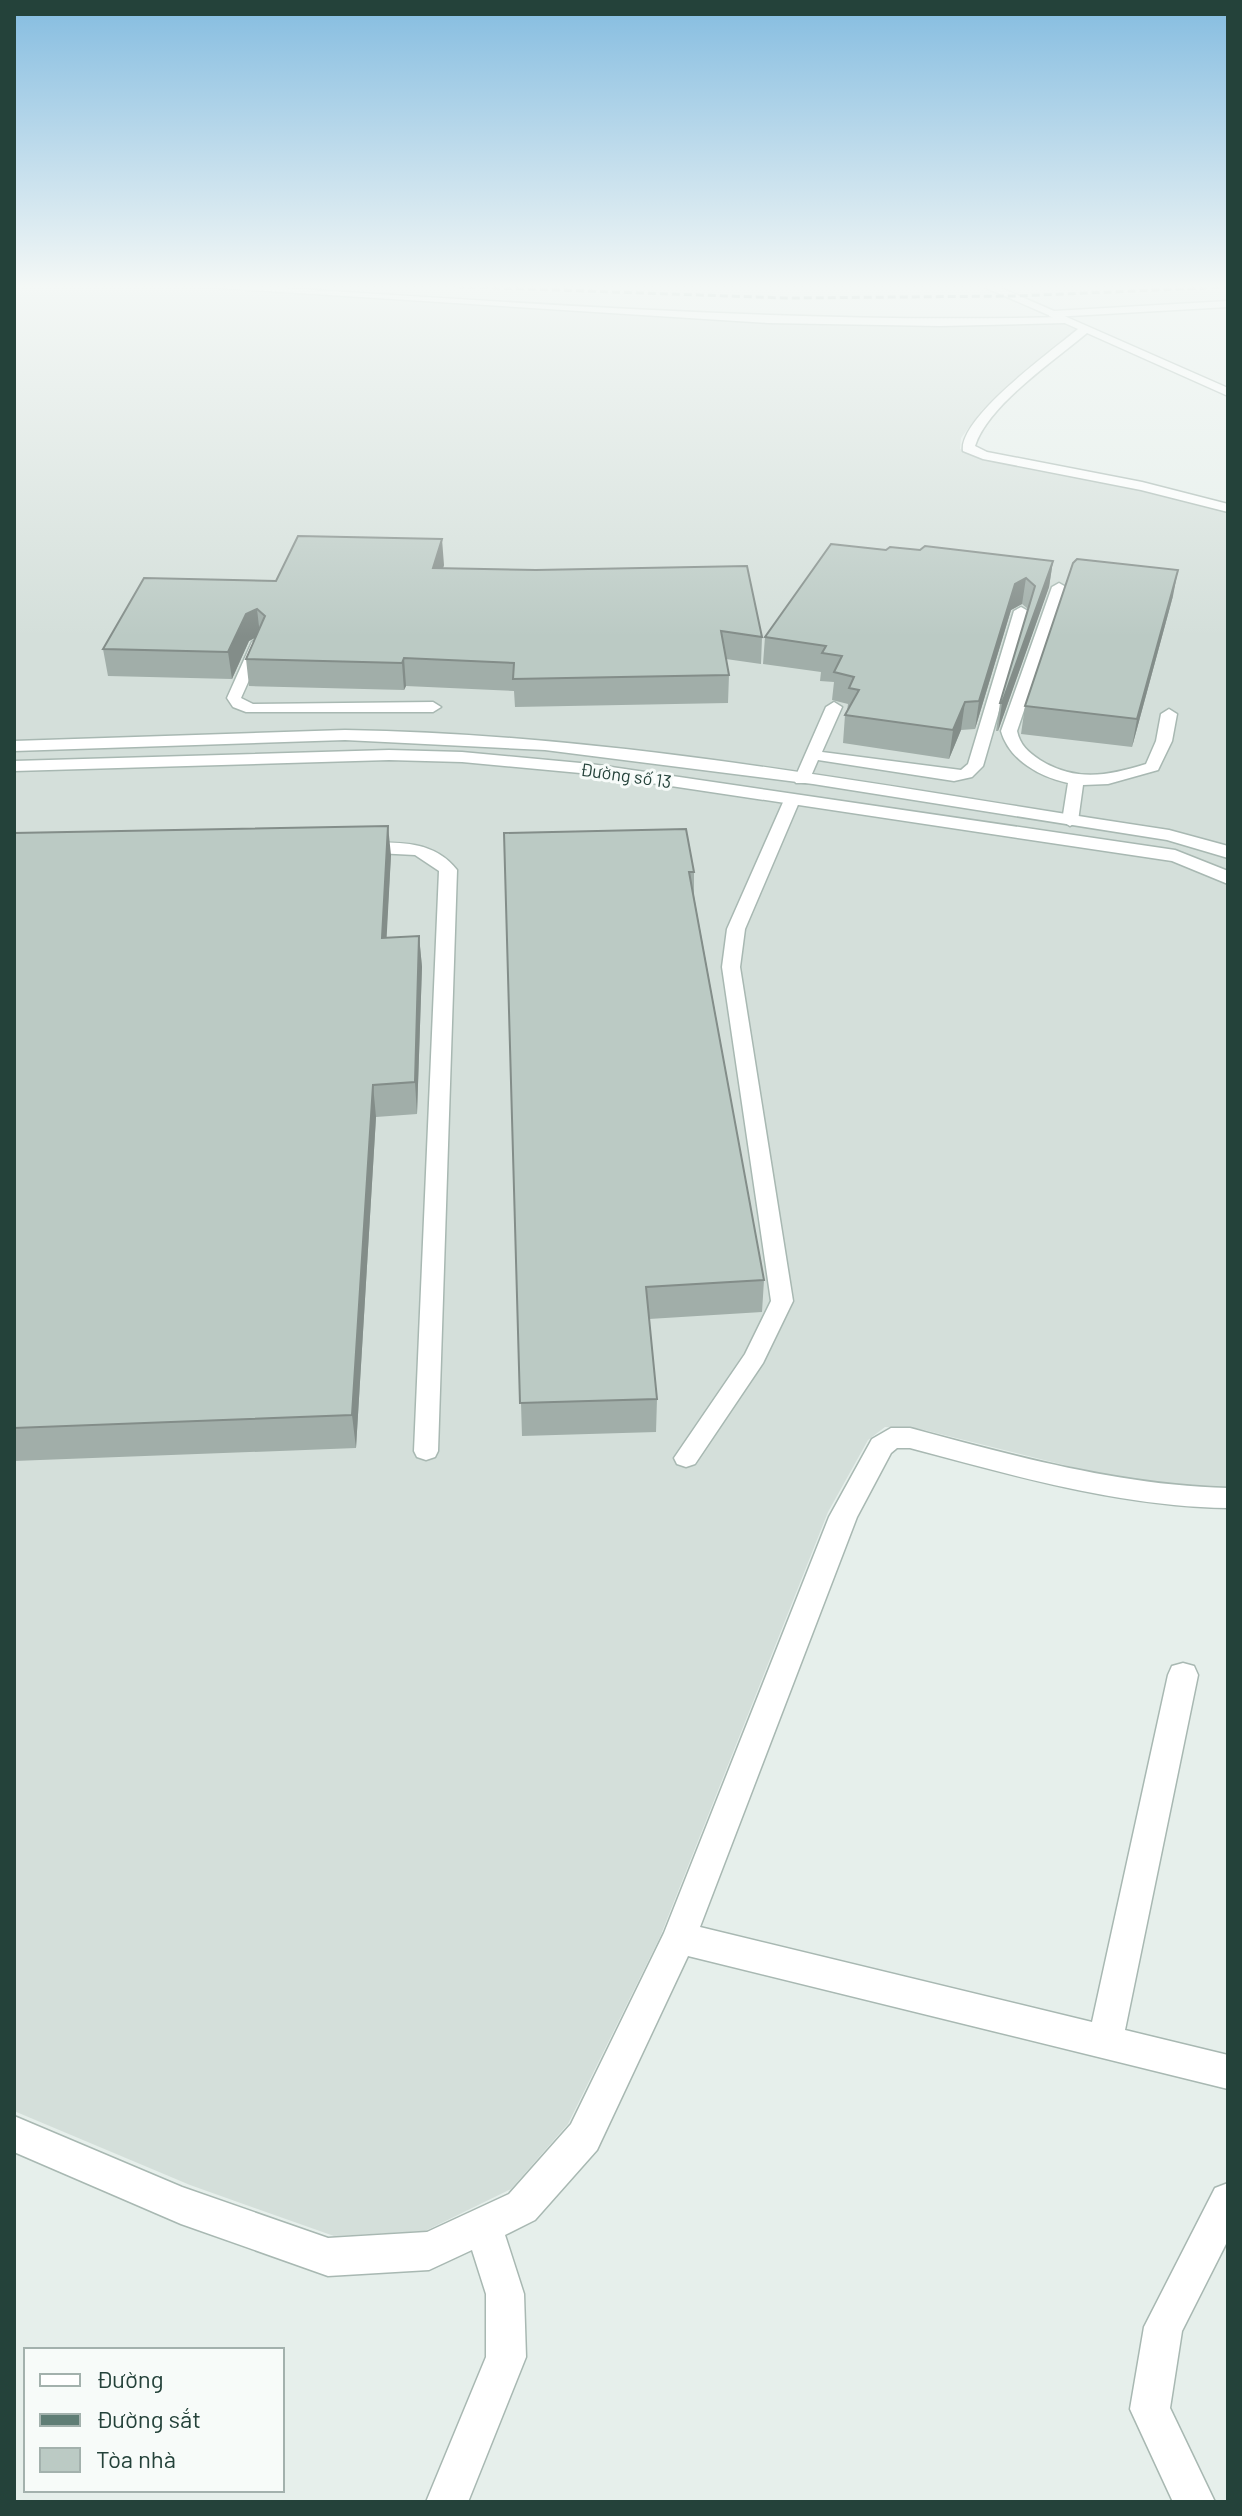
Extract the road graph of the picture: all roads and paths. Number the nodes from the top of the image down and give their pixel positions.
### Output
1 (1000, 401) edge
2 (1228, 508) edge
3 (1059, 587) dead end
4 (1021, 611) dead end
5 (259, 642) edge
6 (433, 707) dead end
7 (834, 707) dead end
8 (288, 710) junction
9 (1169, 714) dead end
10 (303, 737) junction
11 (14, 746) edge
12 (814, 755) junction
13 (14, 766) edge
14 (802, 780) junction
15 (1076, 781) junction
16 (792, 800) junction
17 (1070, 821) junction
18 (338, 848) edge
19 (1228, 852) edge
20 (1228, 878) edge
21 (426, 1451) dead end
22 (686, 1458) dead end
23 (1228, 1498) edge
24 (1183, 1675) dead end
25 (679, 1938) junction
26 (1105, 2041) junction
27 (1228, 2072) edge
28 (14, 2134) edge
29 (1228, 2201) edge
30 (483, 2226) junction
31 (447, 2502) edge
32 (1194, 2502) edge

1 - 2 street
3 - 15 lane
4 - 12 lane
5 - 8 lane
6 - 8 lane
7 - 12 lane
8 - 10 lane
9 - 15 lane
10 - 11 street, Đường số 13
10 - 14 street, Đường số 13
12 - 14 lane
13 - 16 street, Đường số 13
14 - 16 street
14 - 17 street, Đường số 13
15 - 17 lane
16 - 20 street, Đường số 13
16 - 22 lane
17 - 19 street, Đường số 13
18 - 21 lane
23 - 25 street
24 - 26 street
25 - 26 street
25 - 30 street
26 - 27 street
28 - 30 street
29 - 32 street
30 - 31 street

